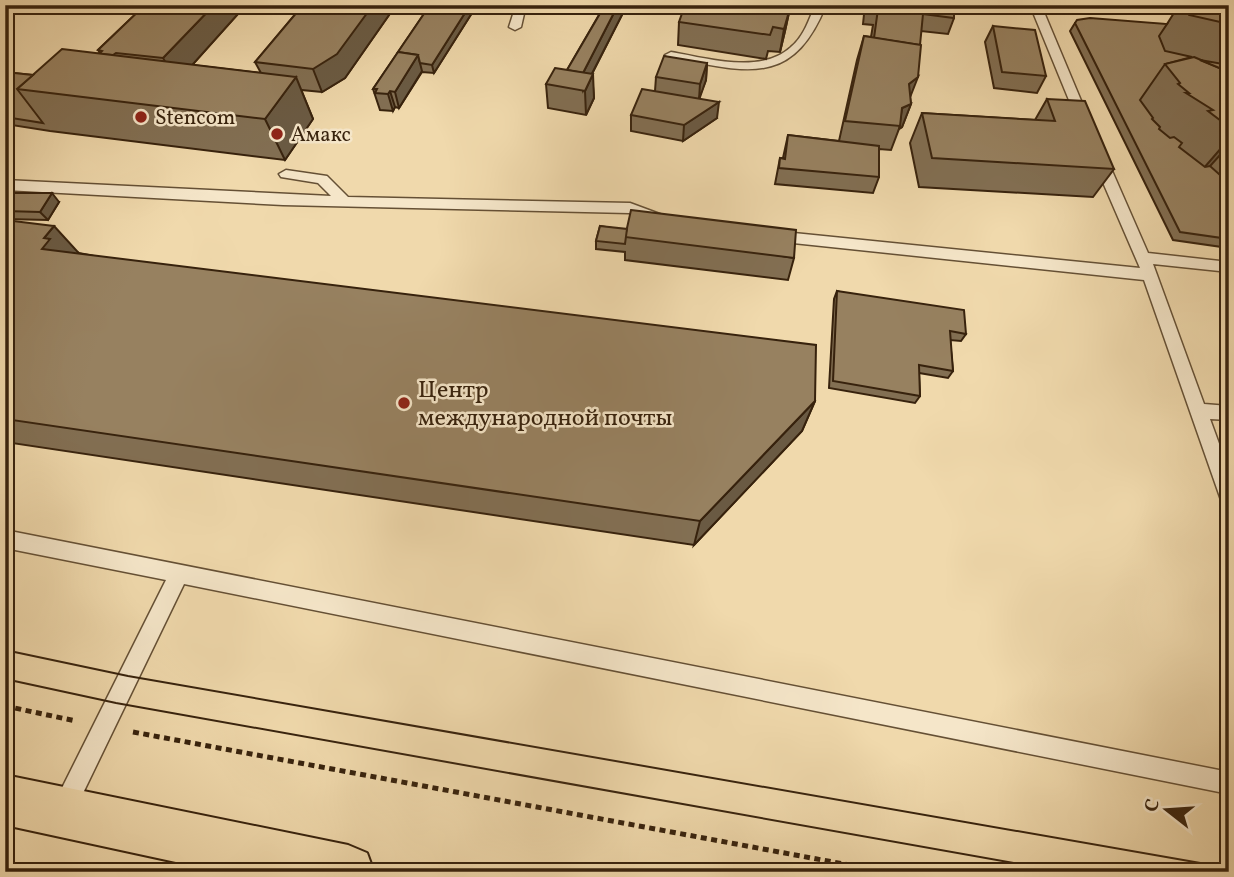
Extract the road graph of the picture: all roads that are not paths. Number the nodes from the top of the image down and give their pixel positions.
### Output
1 (521, 5) edge
2 (821, 5) edge
3 (1035, 5) edge
4 (515, 27) dead end
5 (671, 55) edge
6 (286, 174) dead end
7 (5, 185) edge
8 (344, 201) junction
9 (671, 223) edge
10 (765, 235) edge
11 (1142, 258) junction
12 (1229, 267) edge
13 (1150, 275) junction
14 (1198, 411) junction
15 (1229, 413) edge
16 (1229, 497) edge
17 (5, 539) edge
18 (179, 574) junction
19 (1229, 783) edge
20 (5, 800) edge
21 (61, 813) junction
22 (348, 872) edge

1 - 4 lane
2 - 5 lane
3 - 11 lane
6 - 8 lane
7 - 8 lane
8 - 9 lane
10 - 13 lane
11 - 12 lane
11 - 13 lane
13 - 14 lane
14 - 15 lane
14 - 16 lane
17 - 18 lane
18 - 19 lane
18 - 21 lane
20 - 21 main road
21 - 22 main road

